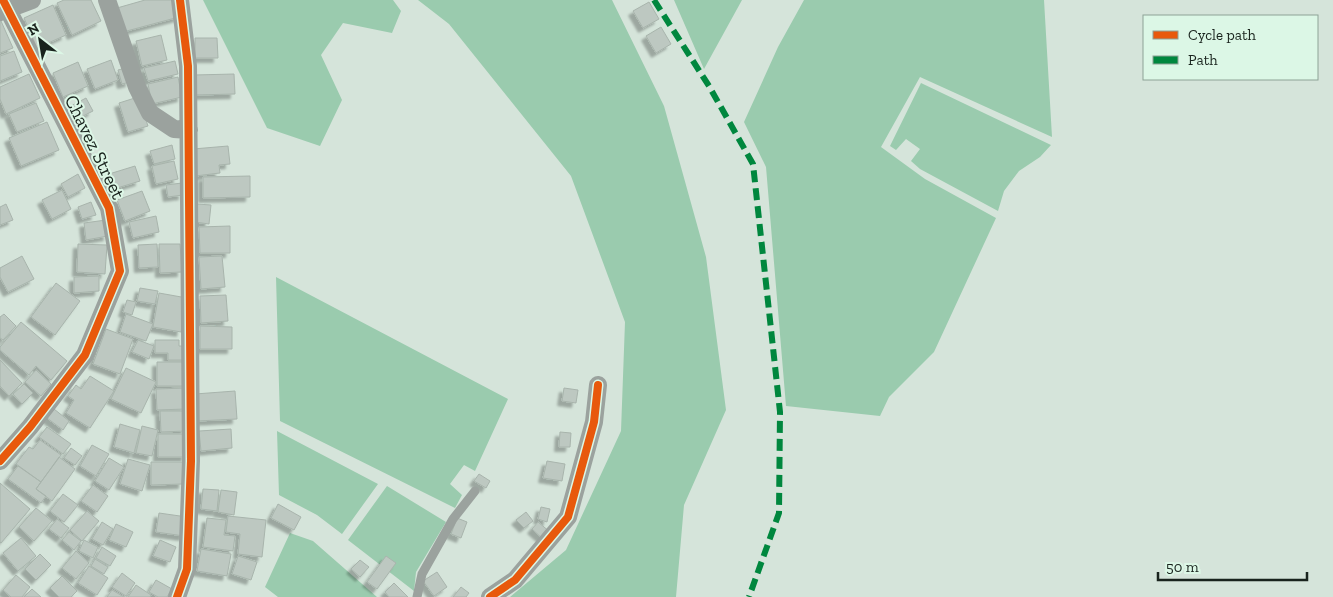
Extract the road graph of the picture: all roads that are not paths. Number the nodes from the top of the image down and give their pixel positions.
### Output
1 (32, 0) edge
2 (106, 0) edge
3 (180, 0) edge
4 (4, 7) edge
5 (189, 130) junction
6 (598, 385) dead end
7 (0, 461) edge
8 (475, 491) dead end
9 (177, 597) edge
10 (417, 597) edge
11 (490, 597) edge

1 - 4 street
2 - 5 street
3 - 5 street
4 - 7 street, Chavez Street
5 - 9 street
6 - 11 street
8 - 10 lane

